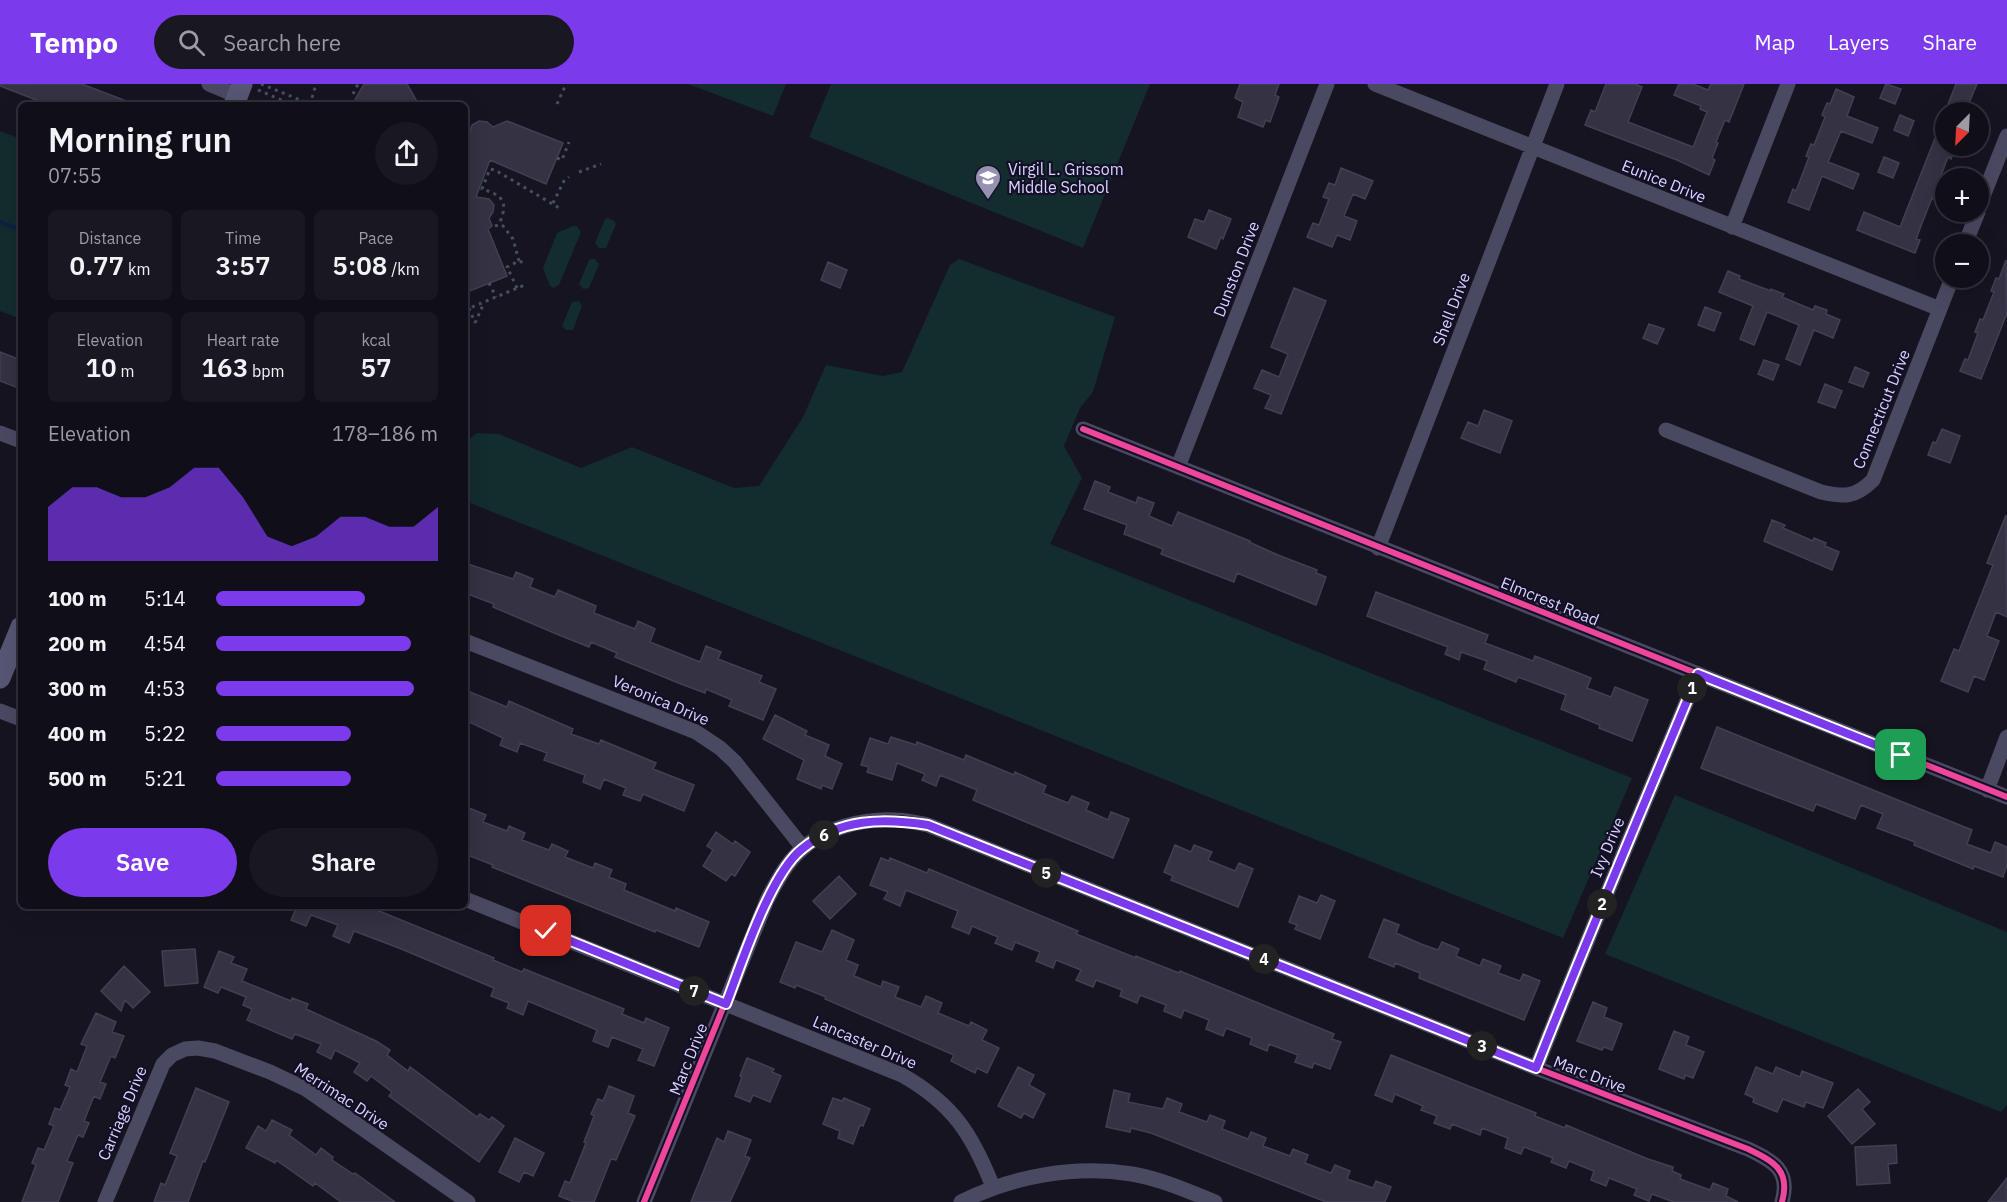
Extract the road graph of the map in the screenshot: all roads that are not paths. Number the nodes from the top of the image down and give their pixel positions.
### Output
1 (209, 84) edge
2 (1327, 84) edge
3 (1375, 84) edge
4 (1557, 84) edge
5 (1788, 84) edge
6 (243, 94) edge
7 (2007, 136) edge
8 (1533, 147) junction
9 (1989, 182) edge
10 (1732, 227) junction
11 (1948, 288) edge
12 (1940, 309) junction
13 (1083, 429) dead end
14 (1666, 430) dead end
15 (0, 433) edge
16 (18, 440) edge
17 (1178, 467) junction
18 (1378, 548) junction
19 (18, 634) edge
20 (468, 642) edge
21 (1698, 674) junction
22 (0, 678) edge
23 (0, 711) edge
24 (18, 718) edge
25 (2007, 737) edge
26 (1987, 790) junction
27 (2007, 798) edge
28 (803, 848) junction
29 (468, 900) edge
30 (726, 1004) junction
31 (185, 1049) joint
32 (1536, 1068) junction
33 (993, 1187) junction
34 (105, 1202) edge
35 (468, 1202) edge
36 (644, 1202) edge
37 (961, 1202) edge
38 (1215, 1202) edge
39 (1782, 1202) edge

1 - 6 street
2 - 17 street, Dunston Drive
3 - 8 street, Eunice Drive
4 - 8 street, Shell Drive
5 - 10 street
7 - 9 street
8 - 10 street, Eunice Drive
8 - 18 street, Shell Drive
10 - 12 street, Eunice Drive
11 - 12 street, Connecticut Drive
12 - 14 street, Connecticut Drive
13 - 17 street, Elmcrest Road
15 - 16 street
17 - 18 street, Elmcrest Road
18 - 21 street, Elmcrest Road
19 - 22 main road
20 - 28 street, Veronica Drive
21 - 26 street, Elmcrest Road
21 - 32 street, Ivy Drive
23 - 24 street
25 - 26 street
26 - 27 street, Elmcrest Road
28 - 30 street, Marc Drive
28 - 32 street, Marc Drive
29 - 30 street, Lancaster Drive
30 - 33 street, Lancaster Drive
30 - 36 street, Marc Drive
31 - 34 street, Carriage Drive
31 - 35 street, Merrimac Drive
32 - 39 street, Marc Drive
33 - 37 street
33 - 38 street

